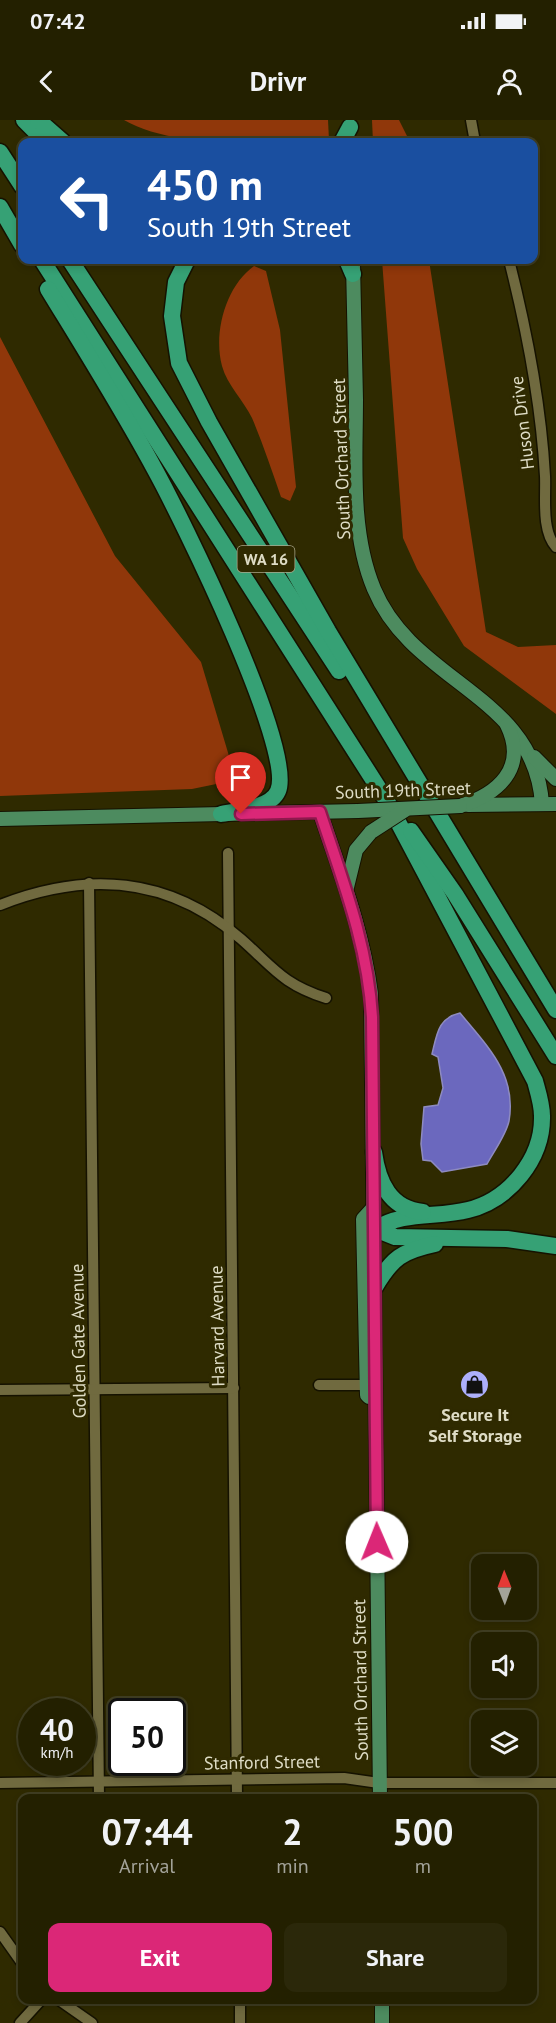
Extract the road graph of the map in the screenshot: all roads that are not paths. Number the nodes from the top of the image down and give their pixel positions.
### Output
1 (24, 120) edge
2 (38, 120) edge
3 (471, 120) edge
4 (41, 138) edge
5 (58, 138) edge
6 (474, 138) edge
7 (0, 152) edge
8 (18, 180) edge
9 (0, 194) edge
10 (0, 207) edge
11 (18, 222) edge
12 (18, 238) edge
13 (33, 264) edge
14 (45, 264) edge
15 (73, 264) edge
16 (185, 264) edge
17 (351, 264) edge
18 (510, 264) edge
19 (556, 547) edge
20 (505, 720) junction
21 (529, 752) junction
22 (366, 767) junction
23 (556, 779) edge
24 (469, 804) junction
25 (549, 804) edge
26 (407, 809) junction
27 (320, 812) junction
28 (221, 814) junction
29 (0, 819) edge
30 (228, 853) dead end
31 (462, 857) junction
32 (89, 883) junction
33 (346, 889) junction
34 (0, 904) edge
35 (230, 932) junction
36 (326, 998) dead end
37 (556, 1010) edge
38 (556, 1056) edge
39 (374, 1152) junction
40 (374, 1207) junction
41 (436, 1214) junction
42 (375, 1229) junction
43 (556, 1237) edge
44 (475, 1238) junction
45 (556, 1246) edge
46 (375, 1287) junction
47 (319, 1385) dead end
48 (366, 1385) junction
49 (234, 1388) junction
50 (0, 1390) edge
51 (95, 1390) junction
52 (375, 1404) junction
53 (237, 1779) junction
54 (99, 1781) junction
55 (0, 1783) edge
56 (379, 1783) junction
57 (556, 1783) edge
58 (99, 1794) edge
59 (237, 1794) edge
60 (380, 1794) edge
61 (0, 1932) edge
62 (18, 1957) edge
63 (37, 2004) edge
64 (65, 2004) edge
65 (240, 2004) edge
66 (382, 2004) edge
67 (20, 2023) edge
68 (92, 2023) edge
69 (240, 2023) edge
70 (382, 2023) edge

1 - 4 highway
2 - 5 highway
3 - 6 street
7 - 8 highway
9 - 11 highway
10 - 12 highway
13 - 28 highway
14 - 22 highway, WA 16
15 - 31 highway, WA 16
16 - 31 highway
17 - 20 main road, South Orchard Street
18 - 19 street, Huson Drive
20 - 21 main road, South Orchard Street
20 - 24 main road
21 - 23 main road
21 - 25 main road, South Orchard Street
22 - 38 highway, WA 16
22 - 41 highway
24 - 25 main road, South 19th Street
24 - 26 main road, South 19th Street, bridge
26 - 27 main road, South 19th Street, bridge
26 - 33 main road, bridge
27 - 28 main road, South 19th Street
27 - 33 main road, South Orchard Street
28 - 29 main road, South 19th Street
30 - 35 street, Harvard Avenue
31 - 37 highway, WA 16
32 - 34 street
32 - 35 street
32 - 51 street, Golden Gate Avenue
33 - 39 main road, South Orchard Street
35 - 36 street
35 - 49 street, Harvard Avenue
39 - 40 main road, South Orchard Street
39 - 41 highway
40 - 42 main road, South Orchard Street
40 - 48 main road
41 - 42 highway
42 - 44 highway
42 - 46 main road, South Orchard Street
43 - 44 highway
44 - 45 highway
44 - 46 highway
46 - 52 main road, South Orchard Street
47 - 48 street
48 - 52 main road
49 - 51 street
49 - 53 street, Harvard Avenue
50 - 51 street
51 - 54 street, Golden Gate Avenue
52 - 56 main road, South Orchard Street
53 - 54 street, Stanford Street
53 - 56 street, Stanford Street
53 - 59 street, Harvard Avenue
54 - 55 street, Stanford Street
54 - 58 street, Golden Gate Avenue
56 - 57 street, Stanford Street
56 - 60 main road, South Orchard Street
61 - 62 street
63 - 67 street
64 - 68 street
65 - 69 street
66 - 70 main road

